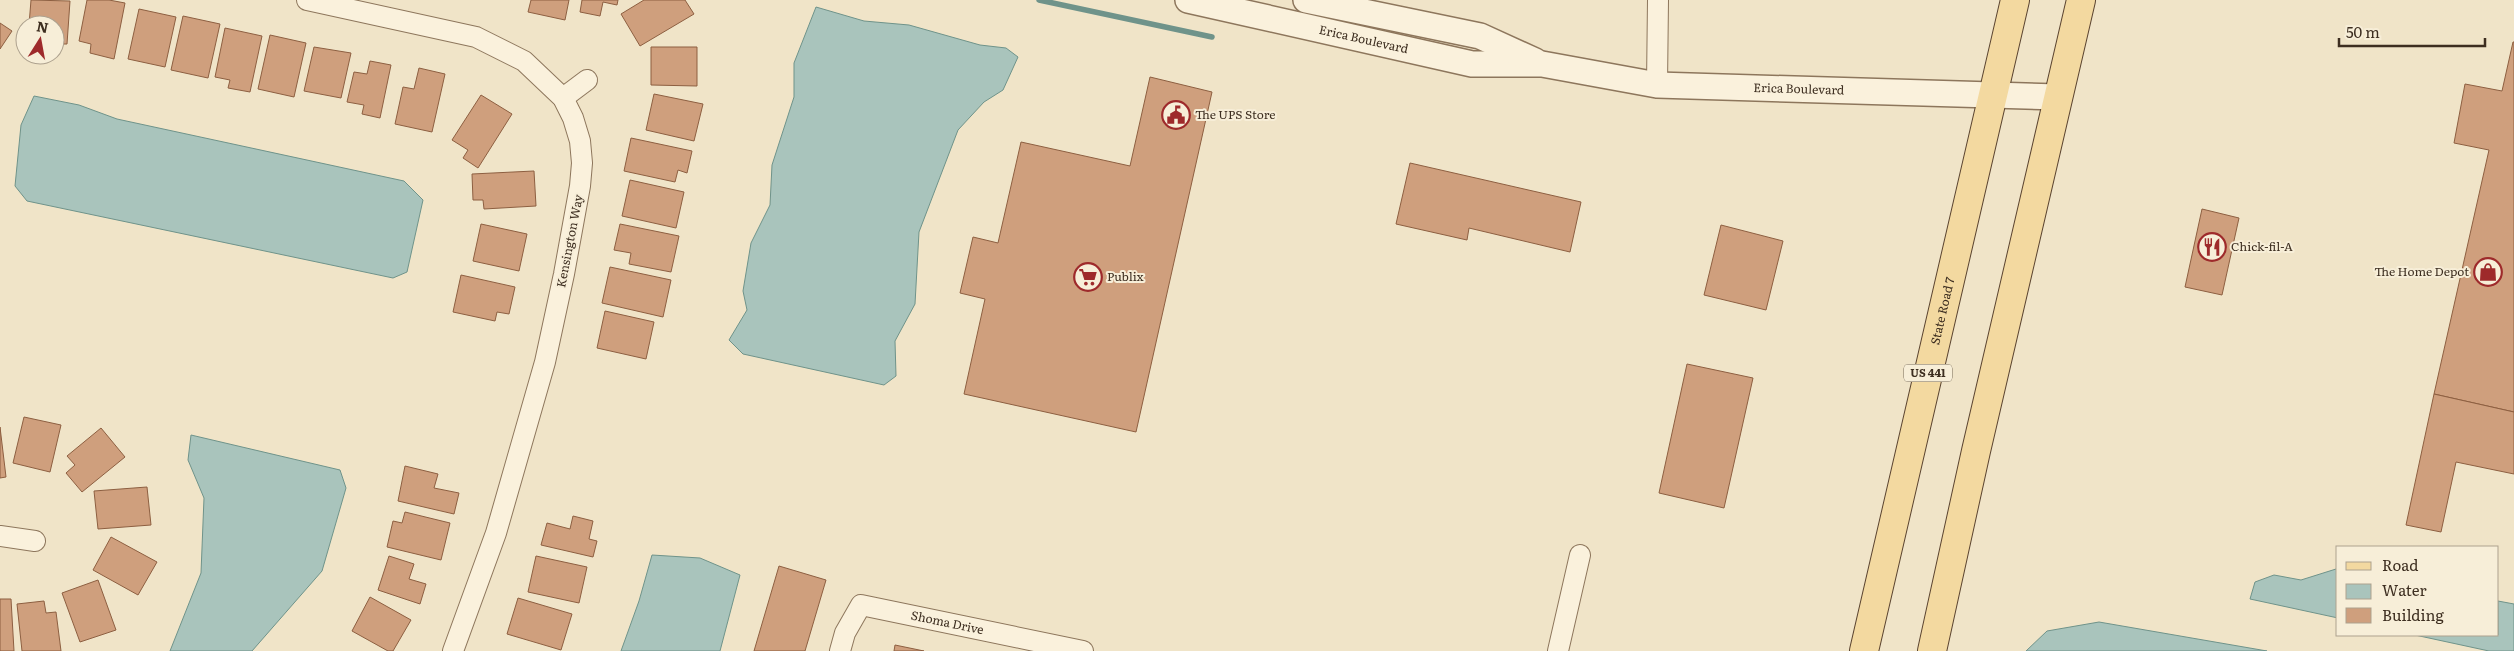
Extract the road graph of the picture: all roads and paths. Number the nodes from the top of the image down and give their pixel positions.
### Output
1 (307, 0) edge
2 (1188, 0) edge
3 (1306, 0) edge
4 (1658, 0) edge
5 (2015, 0) edge
6 (2081, 0) edge
7 (1542, 64) junction
8 (587, 80) dead end
9 (1657, 85) junction
10 (1992, 95) junction
11 (2058, 96) junction
12 (563, 98) junction
13 (0, 536) edge
14 (35, 541) dead end
15 (1580, 555) dead end
16 (453, 651) edge
17 (840, 651) edge
18 (1083, 651) edge
19 (1558, 651) edge
20 (1864, 651) edge
21 (1932, 651) edge

1 - 12 street, Kensington Way
2 - 7 street, Erica Boulevard
3 - 7 street, Erica Boulevard
4 - 9 street
5 - 10 main road, State Road 7 / US 441
6 - 11 main road
7 - 9 street, Erica Boulevard
8 - 12 street
9 - 10 street, Erica Boulevard
10 - 11 street, Erica Boulevard
10 - 20 main road, State Road 7 / US 441
11 - 21 main road
12 - 16 street, Kensington Way
13 - 14 street
15 - 19 street
17 - 18 street, Shoma Drive

